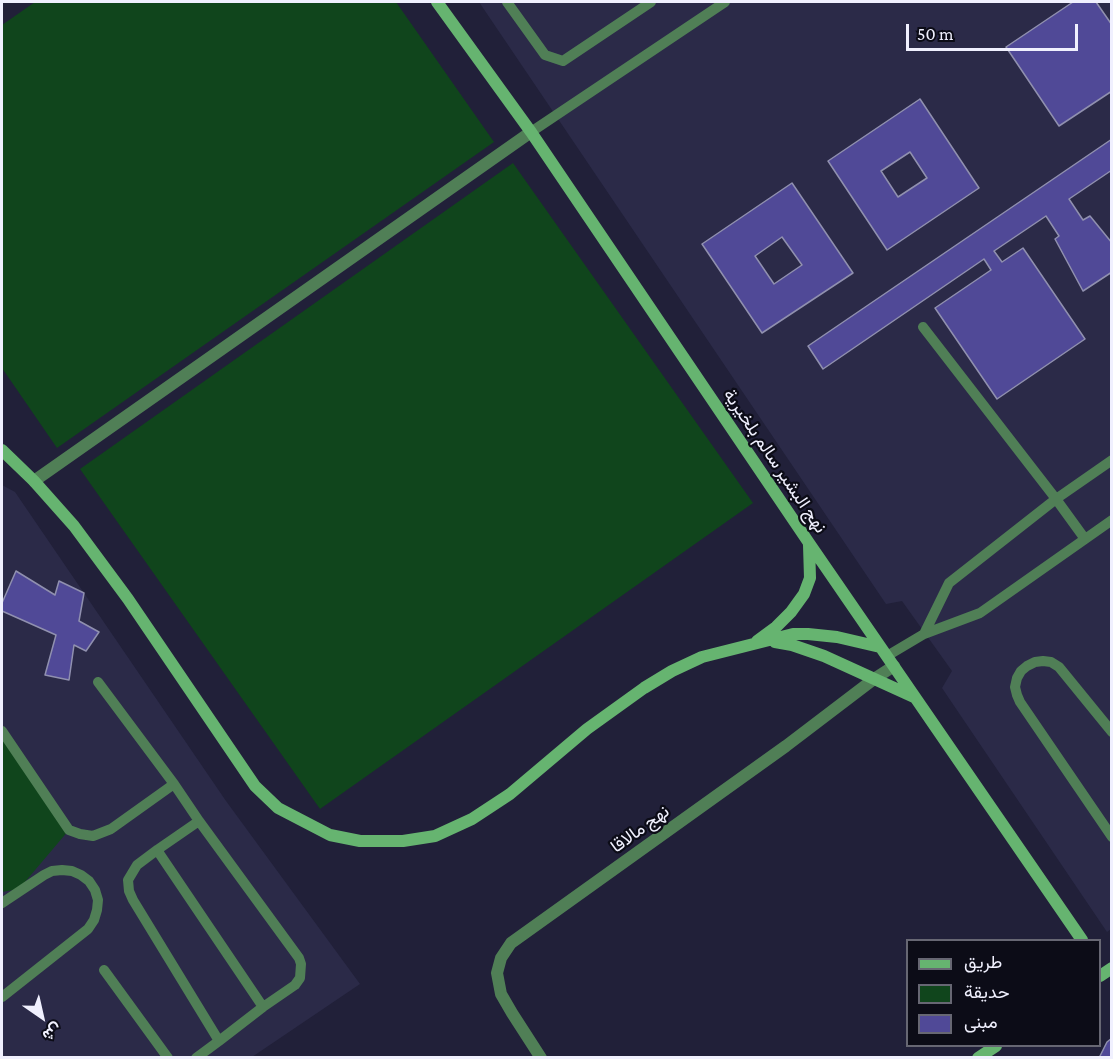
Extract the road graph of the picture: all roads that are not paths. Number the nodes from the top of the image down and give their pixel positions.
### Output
1 (437, 2) edge
2 (507, 2) edge
3 (651, 2) edge
4 (725, 2) edge
5 (531, 132) junction
6 (923, 327) dead end
7 (2, 450) edge
8 (1112, 460) edge
9 (34, 481) junction
10 (1056, 499) junction
11 (1112, 520) edge
12 (1085, 539) junction
13 (809, 543) junction
14 (924, 634) junction
15 (761, 642) junction
16 (887, 656) junction
17 (874, 679) junction
18 (98, 682) dead end
19 (915, 697) junction
20 (2, 731) edge
21 (1112, 732) edge
22 (174, 784) junction
23 (199, 821) junction
24 (1112, 837) edge
25 (157, 850) junction
26 (2, 903) edge
27 (1081, 939) edge
28 (104, 970) dead end
29 (2, 997) edge
30 (263, 1007) junction
31 (219, 1041) junction
32 (994, 1047) edge
33 (537, 1056) edge
34 (168, 1058) edge
35 (196, 1058) edge
36 (978, 1058) edge

1 - 5 street, نهج البشير سالم بلخيرية
2 - 3 lane
4 - 5 lane
5 - 9 street
5 - 13 street, نهج البشير سالم بلخيرية
6 - 10 lane
7 - 9 street
8 - 10 lane
9 - 15 street
10 - 12 lane
10 - 14 lane
11 - 12 lane
12 - 14 lane
13 - 15 street
13 - 16 street, نهج البشير سالم بلخيرية
14 - 16 lane
15 - 16 street
15 - 17 street
16 - 17 street, نهج مالاقا
16 - 19 street, نهج البشير سالم بلخيرية
17 - 19 street
17 - 33 street, نهج مالاقا
18 - 22 lane
19 - 27 street, نهج البشير سالم بلخيرية
20 - 22 lane
21 - 24 lane
22 - 23 lane
23 - 25 lane
23 - 30 lane
25 - 30 lane
25 - 31 lane
26 - 29 lane
28 - 34 lane
30 - 31 lane
31 - 35 lane
32 - 36 street

